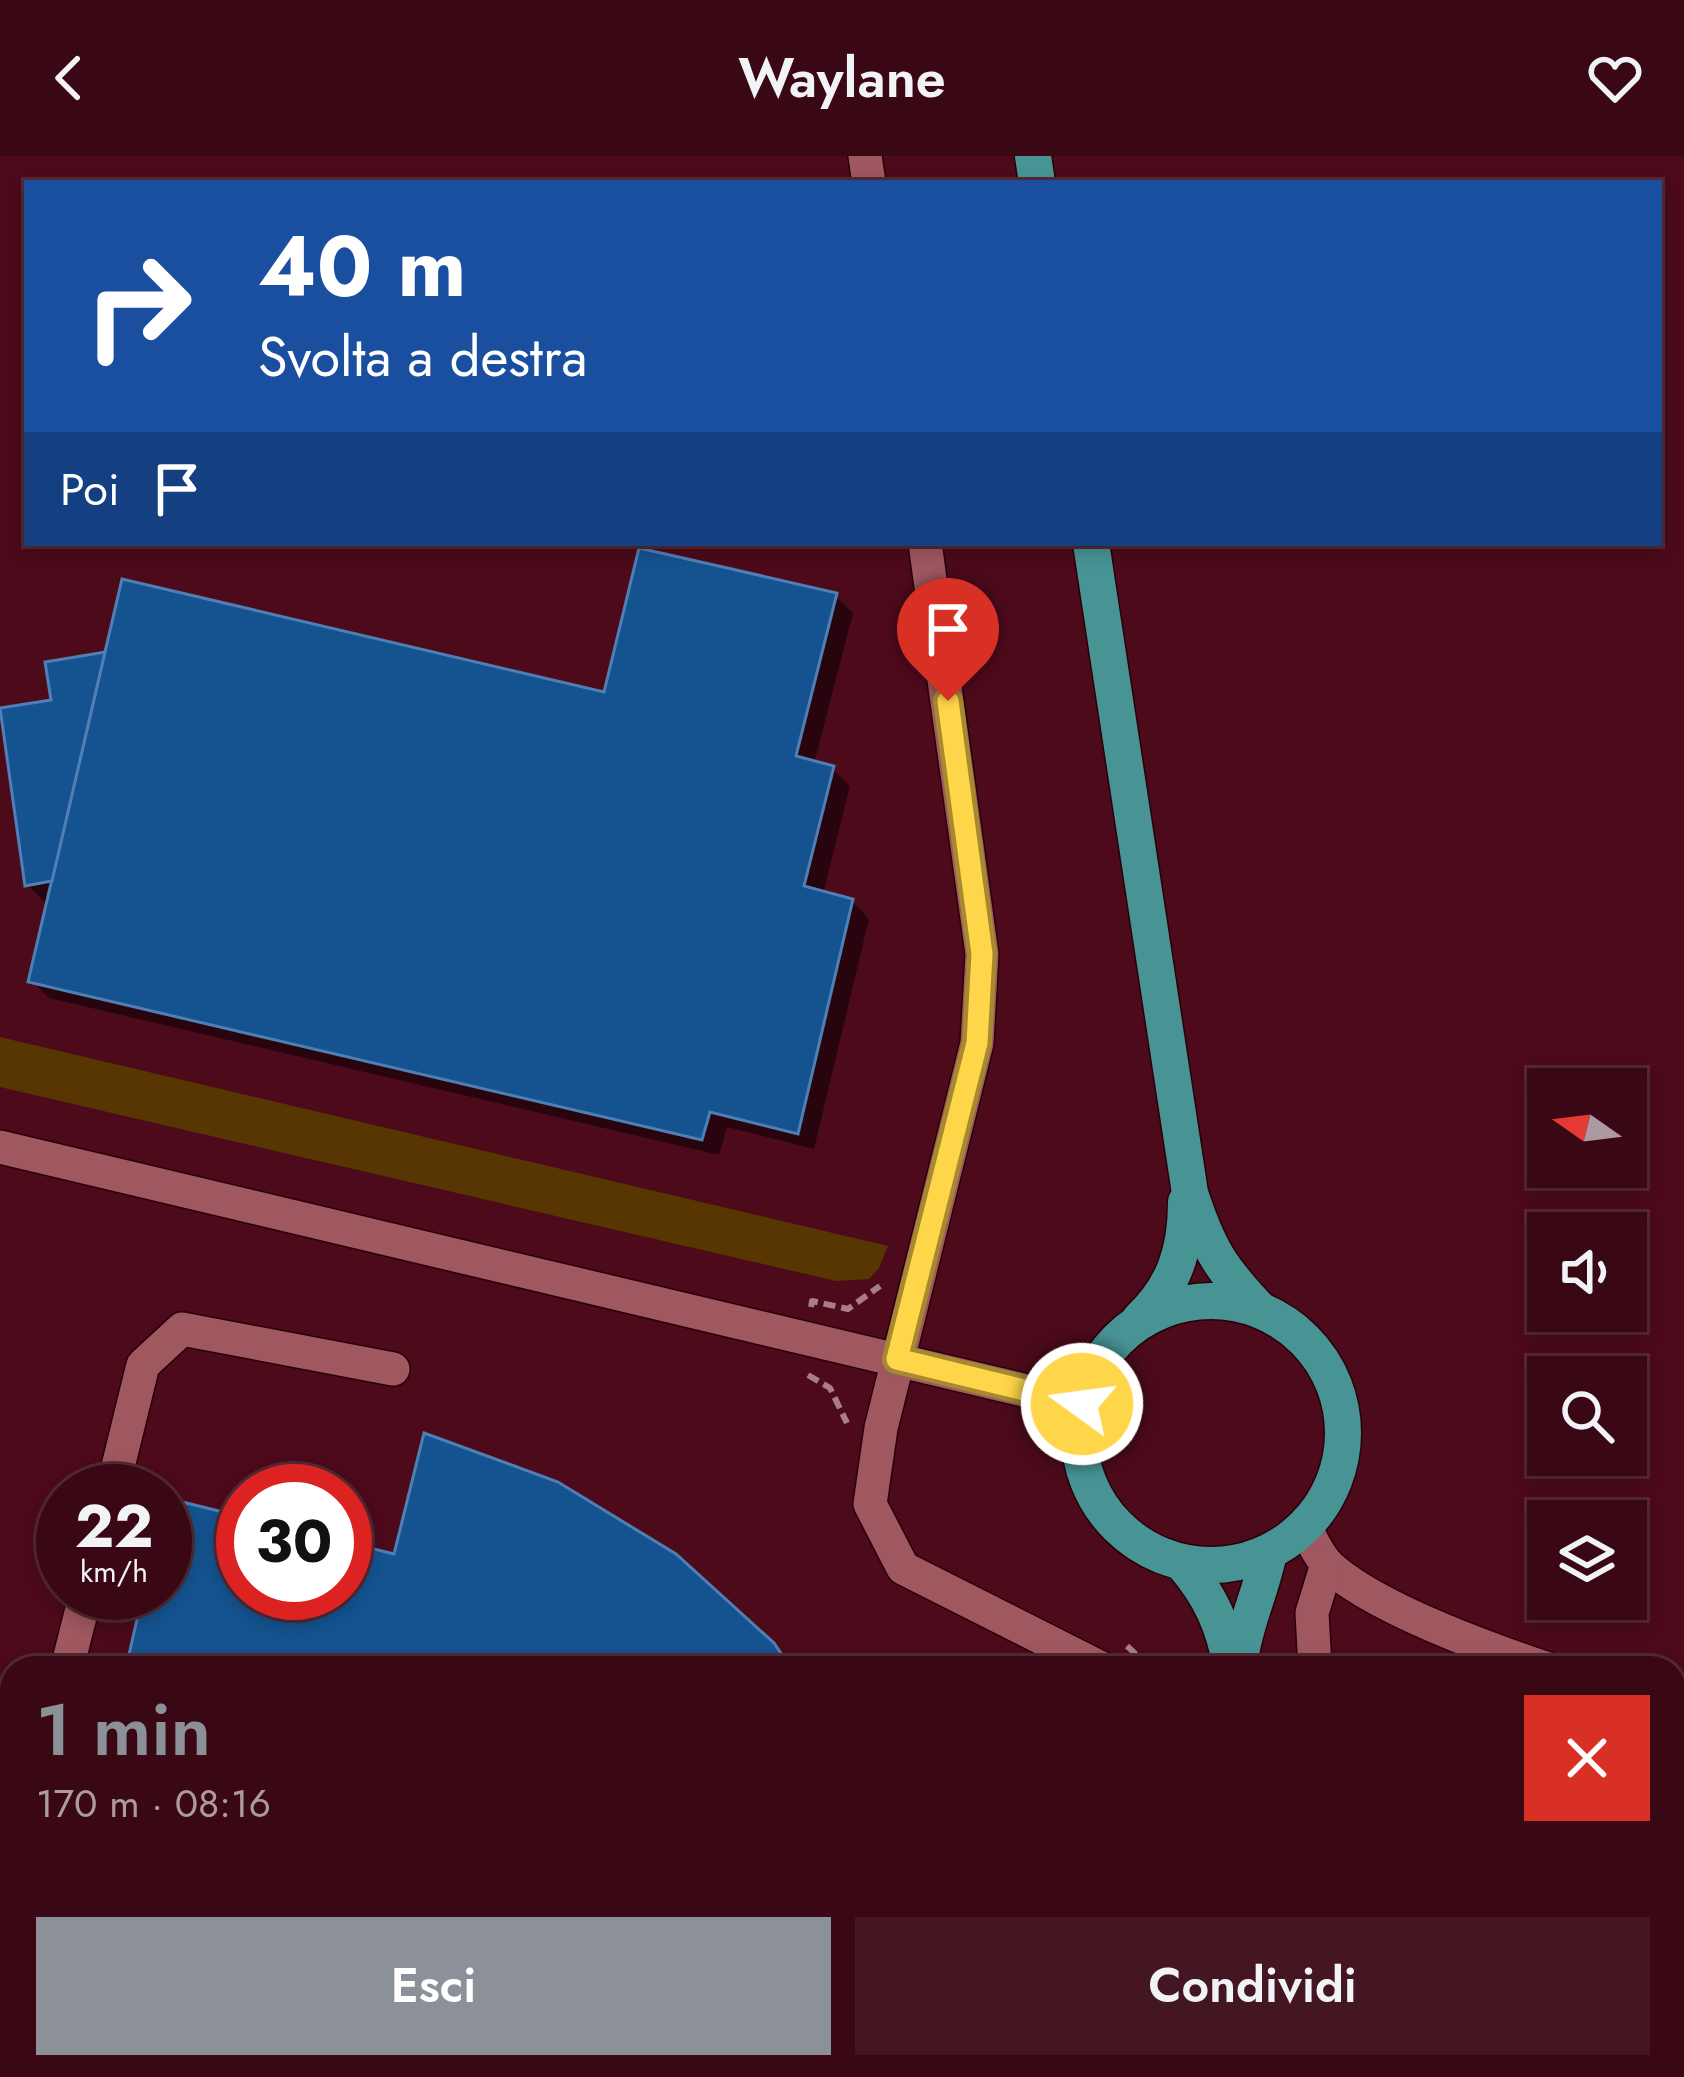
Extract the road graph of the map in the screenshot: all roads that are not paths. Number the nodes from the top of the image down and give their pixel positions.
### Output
1 (925, 546) edge
2 (1091, 546) edge
3 (0, 1147) edge
4 (1185, 1169) junction
5 (1260, 1310) junction
6 (1135, 1325) junction
7 (897, 1359) junction
8 (393, 1369) dead end
9 (1082, 1404) junction
10 (119, 1464) edge
11 (1305, 1527) junction
12 (1269, 1553) junction
13 (1183, 1564) junction
14 (1327, 1564) junction
15 (79, 1620) edge
16 (1108, 1653) edge
17 (70, 1656) edge
18 (1231, 1656) edge
19 (1238, 1656) edge
20 (1314, 1656) edge
21 (1509, 1656) edge

1 - 7 street
2 - 4 main road
3 - 7 street
4 - 5 main road
4 - 6 main road
5 - 6 main road
5 - 11 main road
6 - 9 main road
7 - 9 street
7 - 16 street
8 - 10 street
9 - 13 main road
11 - 12 main road
11 - 14 street
12 - 13 main road
12 - 19 main road
13 - 18 main road
14 - 20 street
14 - 21 street
15 - 17 street

